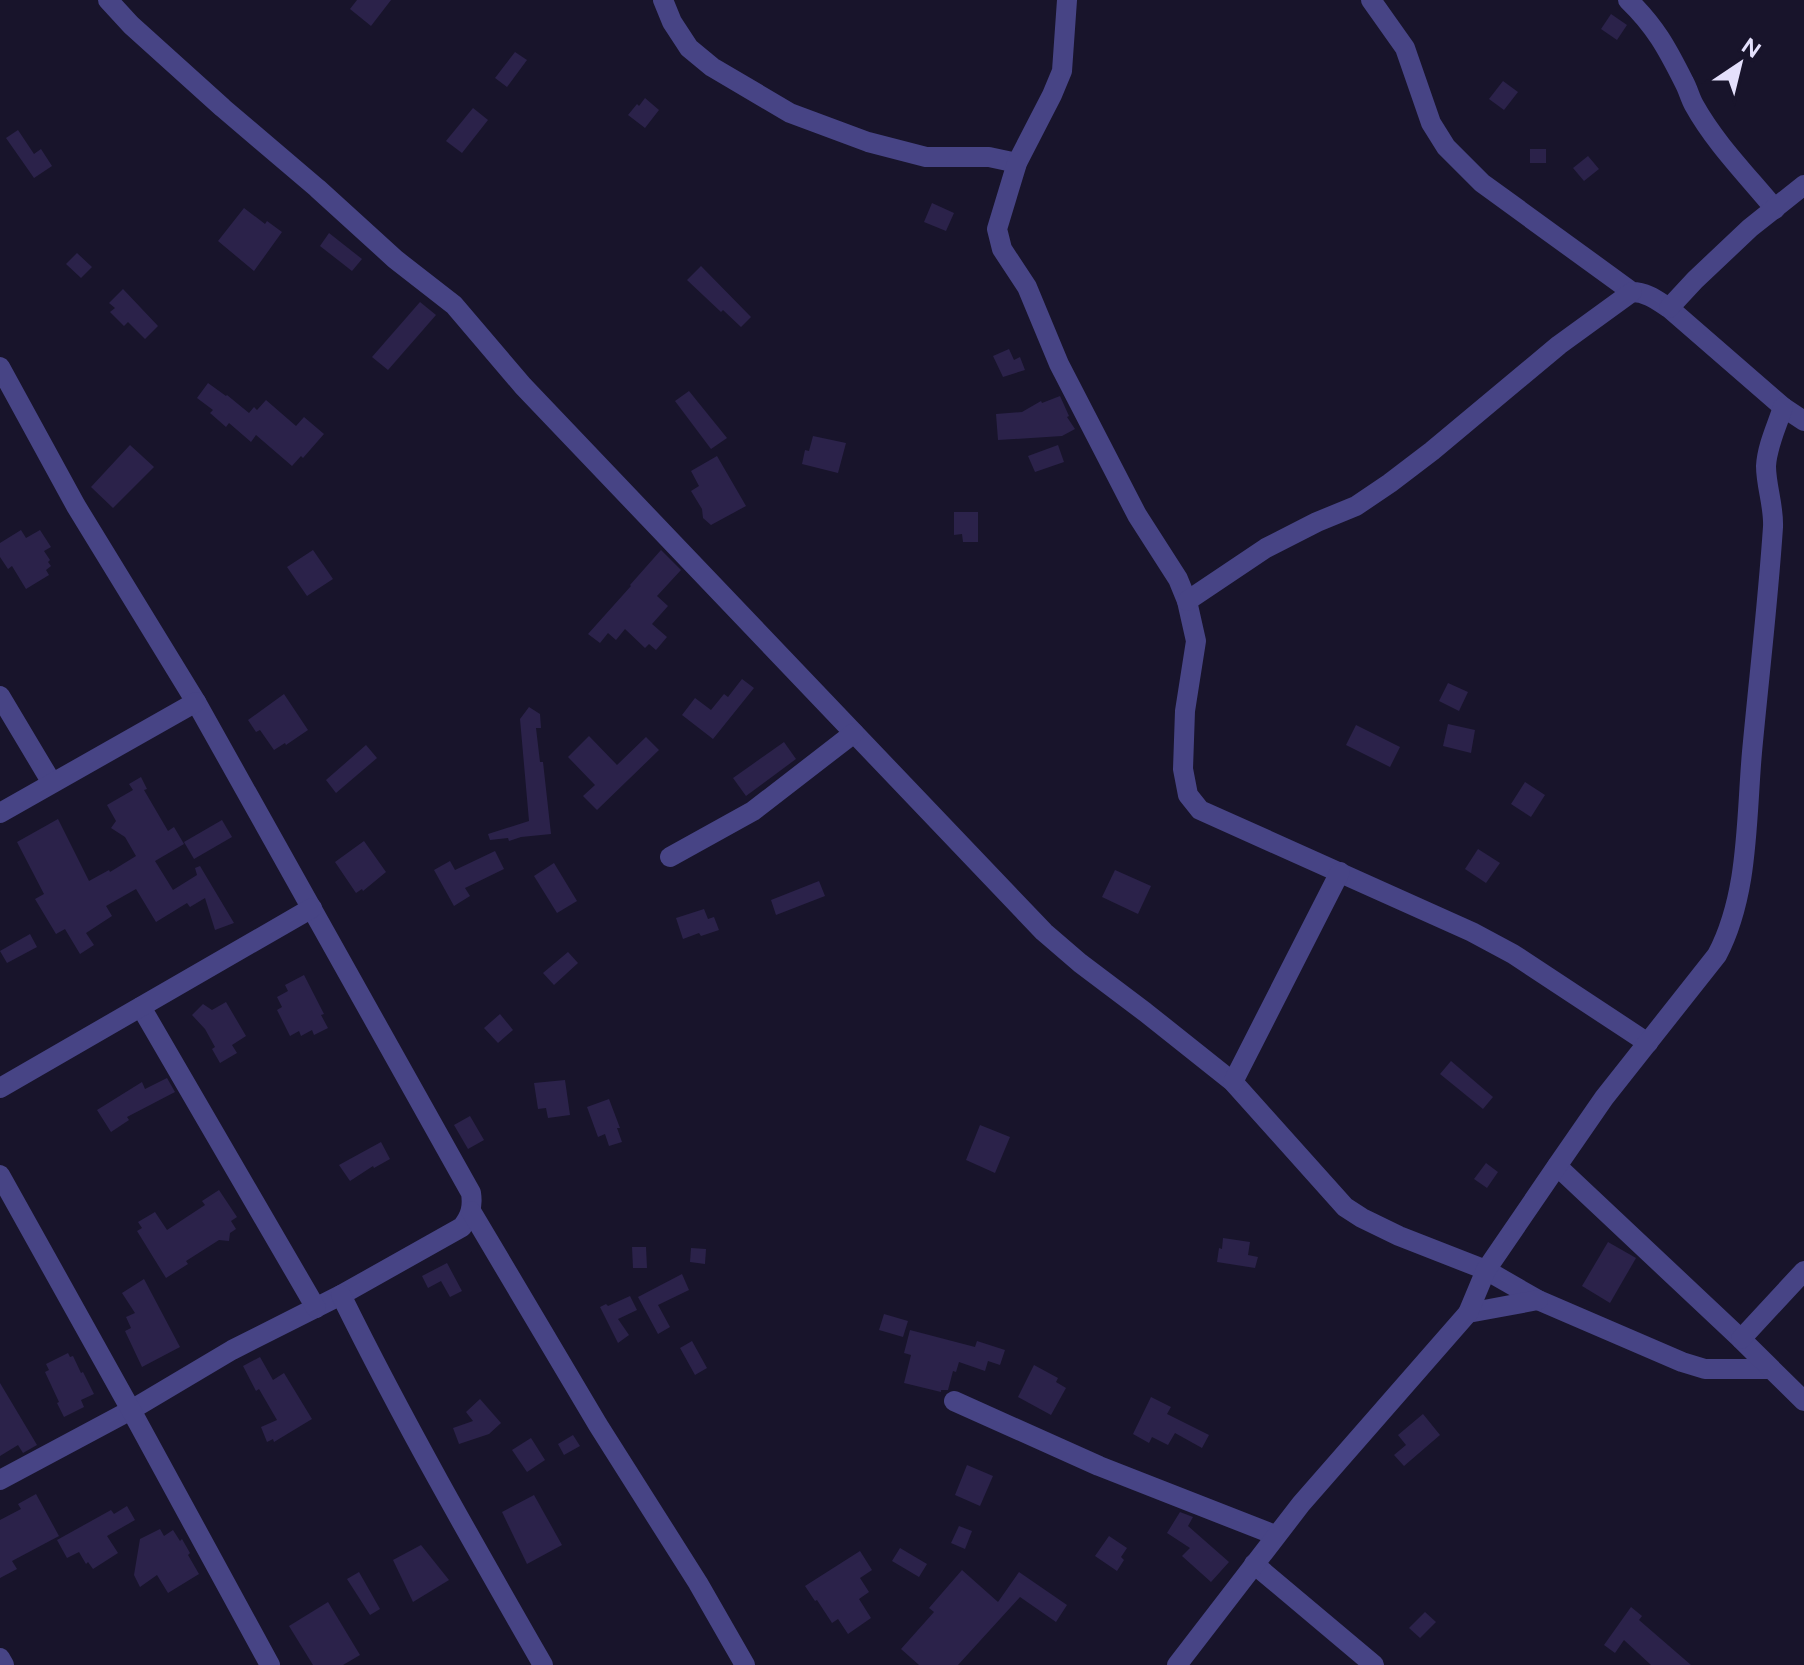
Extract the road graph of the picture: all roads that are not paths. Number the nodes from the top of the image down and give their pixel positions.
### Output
1 (108, 0) edge
2 (663, 0) edge
3 (1067, 0) edge
4 (1371, 0) edge
5 (1628, 0) edge
6 (1017, 163) junction
7 (1804, 185) edge
8 (1775, 209) junction
9 (1632, 292) junction
10 (1669, 308) junction
11 (0, 367) edge
12 (1783, 407) junction
13 (1804, 421) edge
14 (1187, 601) junction
15 (0, 696) edge
16 (196, 702) junction
17 (0, 705) edge
18 (854, 733) junction
19 (50, 784) junction
20 (0, 813) edge
21 (670, 857) dead end
22 (1340, 872) junction
23 (312, 908) junction
24 (141, 1007) junction
25 (1648, 1043) junction
26 (1233, 1082) junction
27 (0, 1088) edge
28 (1557, 1166) junction
29 (0, 1175) edge
30 (471, 1211) junction
31 (1486, 1270) junction
32 (1804, 1271) edge
33 (341, 1295) junction
34 (1538, 1300) junction
35 (316, 1308) junction
36 (1468, 1313) junction
37 (1741, 1339) junction
38 (1769, 1369) junction
39 (954, 1401) dead end
40 (1804, 1401) edge
41 (131, 1410) junction
42 (0, 1480) edge
43 (1275, 1535) junction
44 (1254, 1564) junction
45 (0, 1658) edge
46 (4, 1665) edge
47 (270, 1665) edge
48 (543, 1665) edge
49 (745, 1665) edge
50 (1177, 1665) edge
51 (1374, 1665) edge

1 - 18 street
2 - 6 street
3 - 6 street
4 - 9 street
5 - 8 street
6 - 14 street
7 - 8 street
8 - 10 street
9 - 10 street
9 - 14 street
10 - 12 street
11 - 16 street
12 - 13 street
12 - 25 street
14 - 22 street
15 - 19 street
16 - 19 street
16 - 23 street
17 - 19 street
18 - 21 street
18 - 26 street
19 - 20 street
22 - 25 street
22 - 26 street
23 - 24 street
23 - 30 street
24 - 27 street
24 - 35 street
25 - 28 street
26 - 31 street
28 - 31 street
28 - 37 street
29 - 41 street
30 - 33 street
30 - 49 street
31 - 34 street
31 - 36 street
32 - 37 street
33 - 35 street
33 - 48 street
34 - 36 street
34 - 38 street
35 - 41 street
36 - 43 street
37 - 38 street
38 - 40 street
39 - 43 street
41 - 42 street
41 - 47 street
43 - 44 street
44 - 50 street
44 - 51 street
45 - 46 street

